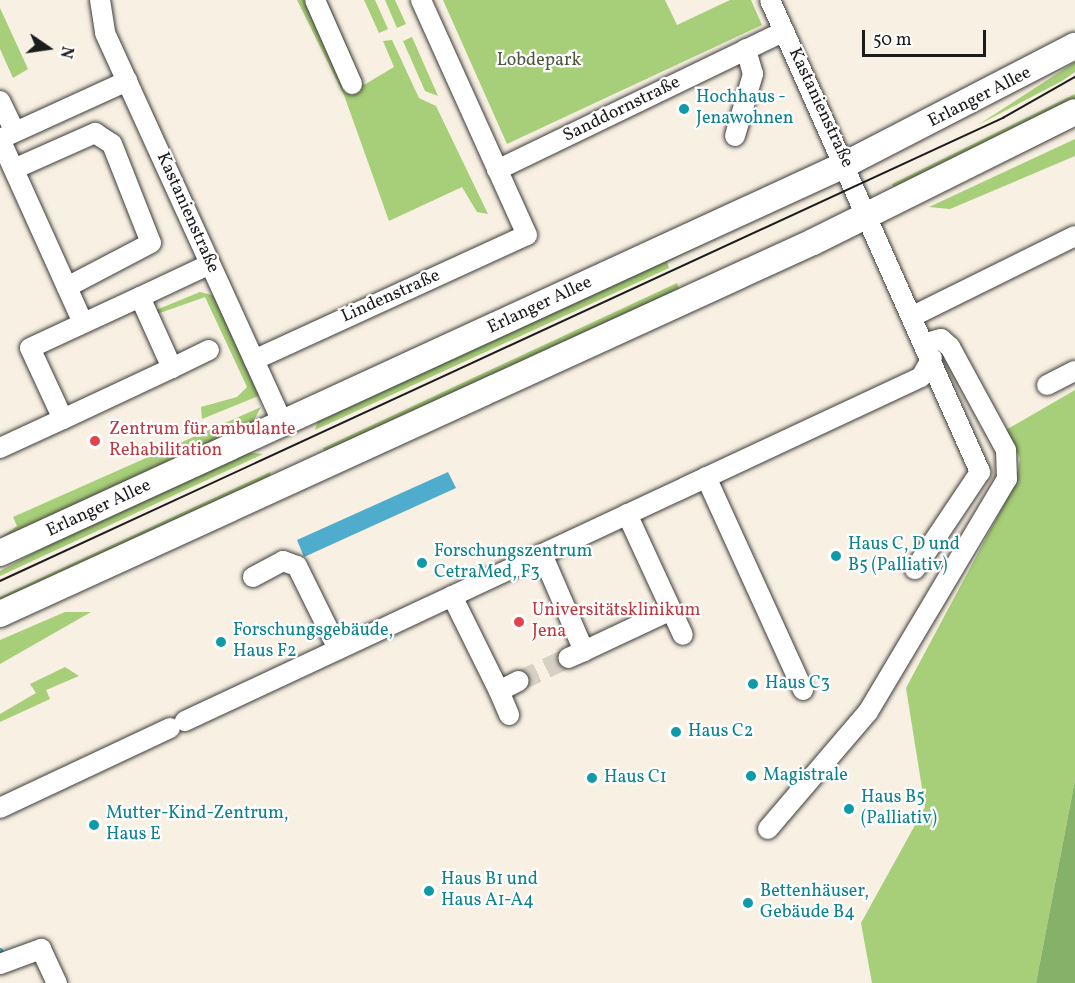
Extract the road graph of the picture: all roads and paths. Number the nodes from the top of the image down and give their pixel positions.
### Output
1 (100, 0) edge
2 (315, 0) edge
3 (420, 0) edge
4 (770, 0) edge
5 (784, 31) junction
6 (1075, 46) edge
7 (746, 49) junction
8 (127, 81) junction
9 (352, 84) dead end
10 (0, 101) edge
11 (1075, 112) edge
12 (735, 136) dead end
13 (5, 137) edge
14 (846, 165) junction
15 (14, 169) junction
16 (497, 170) junction
17 (869, 215) junction
18 (1075, 236) edge
19 (210, 264) junction
20 (67, 287) junction
21 (140, 297) junction
22 (915, 315) junction
23 (83, 324) junction
24 (209, 350) dead end
25 (929, 351) junction
26 (254, 360) junction
27 (172, 368) junction
28 (1075, 371) edge
29 (1047, 385) dead end
30 (63, 418) junction
31 (283, 424) junction
32 (0, 448) edge
33 (706, 477) junction
34 (627, 514) junction
35 (0, 554) edge
36 (542, 554) junction
37 (915, 569) dead end
38 (253, 577) dead end
39 (452, 596) junction
40 (671, 610) junction
41 (0, 614) edge
42 (683, 635) dead end
43 (338, 649) junction
44 (519, 681) tunnel mouth
45 (803, 690) dead end
46 (499, 691) junction
47 (510, 715) dead end
48 (0, 808) edge
49 (768, 829) dead end
50 (0, 964) edge
51 (57, 983) edge

1 - 8 street, Kastanienstraße
2 - 9 street
3 - 16 street
4 - 5 street, Kastanienstraße
5 - 7 street, Sanddornstraße
5 - 14 street, Kastanienstraße
6 - 14 main road, Erlanger Allee
7 - 12 street
7 - 16 street, Sanddornstraße
8 - 13 street
8 - 19 street, Kastanienstraße
10 - 13 street
11 - 17 main road
13 - 15 street
14 - 17 street, Kastanienstraße
14 - 31 main road, Erlanger Allee
15 - 20 street
15 - 20 street
16 - 26 street, Lindenstraße
17 - 22 street, Kastanienstraße
17 - 41 main road
18 - 22 street
19 - 21 street
19 - 26 street, Kastanienstraße
20 - 23 street
21 - 23 street
21 - 27 street
22 - 25 street, Kastanienstraße
23 - 30 street
24 - 27 street
25 - 33 street
25 - 37 street, Kastanienstraße
25 - 49 street
26 - 31 street, Kastanienstraße
27 - 30 street
28 - 29 street
30 - 32 street
31 - 35 main road, Erlanger Allee
33 - 34 street
33 - 45 street
34 - 36 street
34 - 40 street
36 - 39 street
36 - 40 street
38 - 43 street
39 - 43 street
39 - 46 street
40 - 42 street
43 - 48 street
44 - 46 street
46 - 47 street
50 - 51 street

